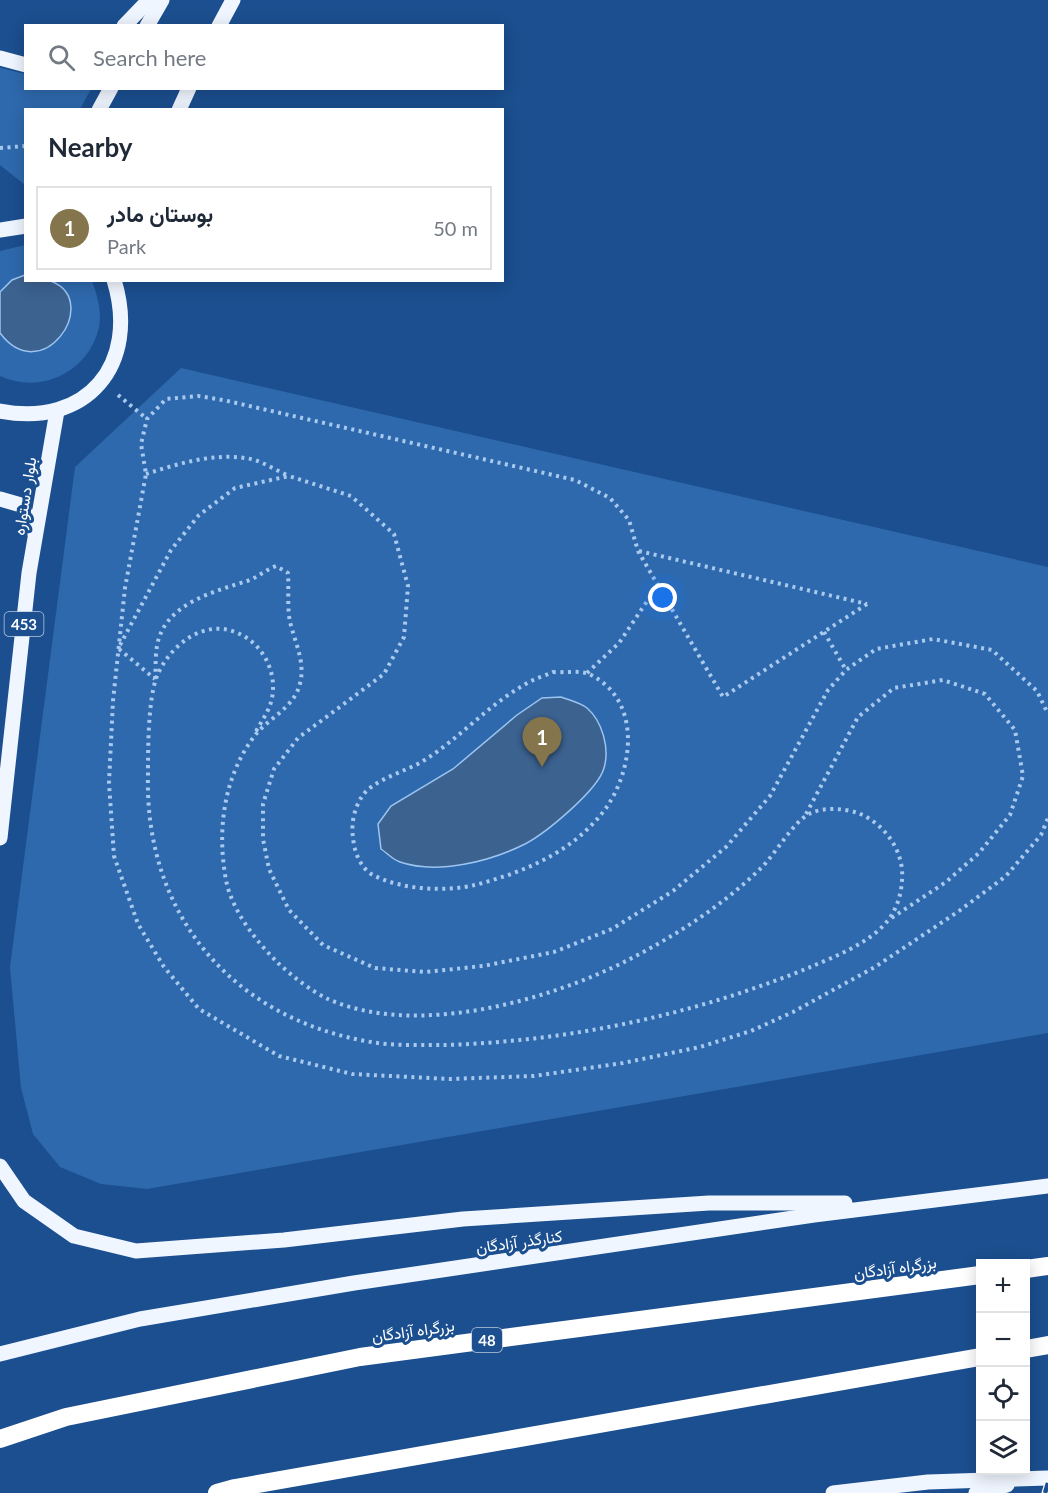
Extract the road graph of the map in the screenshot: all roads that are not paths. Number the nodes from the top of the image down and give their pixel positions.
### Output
1 (149, 0) edge
2 (162, 0) edge
3 (233, 0) edge
4 (126, 24) edge
5 (148, 24) edge
6 (220, 24) edge
7 (0, 58) edge
8 (24, 64) edge
9 (110, 90) edge
10 (188, 90) edge
11 (100, 108) edge
12 (180, 108) edge
13 (24, 226) edge
14 (0, 230) edge
15 (115, 282) edge
16 (0, 411) edge
17 (57, 411) junction
18 (0, 499) edge
19 (36, 537) junction
20 (0, 838) edge
21 (0, 1167) edge
22 (1048, 1186) edge
23 (908, 1204) junction
24 (1048, 1266) edge
25 (1030, 1268) edge
26 (976, 1276) edge
27 (1048, 1345) edge
28 (1030, 1348) edge
29 (0, 1354) edge
30 (976, 1358) edge
31 (0, 1439) edge
32 (1041, 1478) edge
33 (217, 1493) edge
34 (833, 1493) edge
35 (976, 1493) edge

1 - 4 main road
2 - 5 main road
3 - 6 main road
7 - 8 main road
9 - 11 main road
10 - 12 main road
13 - 14 main road
15 - 17 main road
16 - 17 main road
17 - 19 main road, بلوار دستواره / 453
18 - 19 main road
19 - 20 main road, بلوار دستواره / 453
21 - 23 main road
22 - 23 main road, کنارگذر آزادگان
23 - 29 main road, کنارگذر آزادگان
24 - 25 highway
26 - 31 highway, بزرگراه آزادگان / 48
27 - 28 highway
30 - 33 highway
32 - 34 main road
32 - 35 main road

